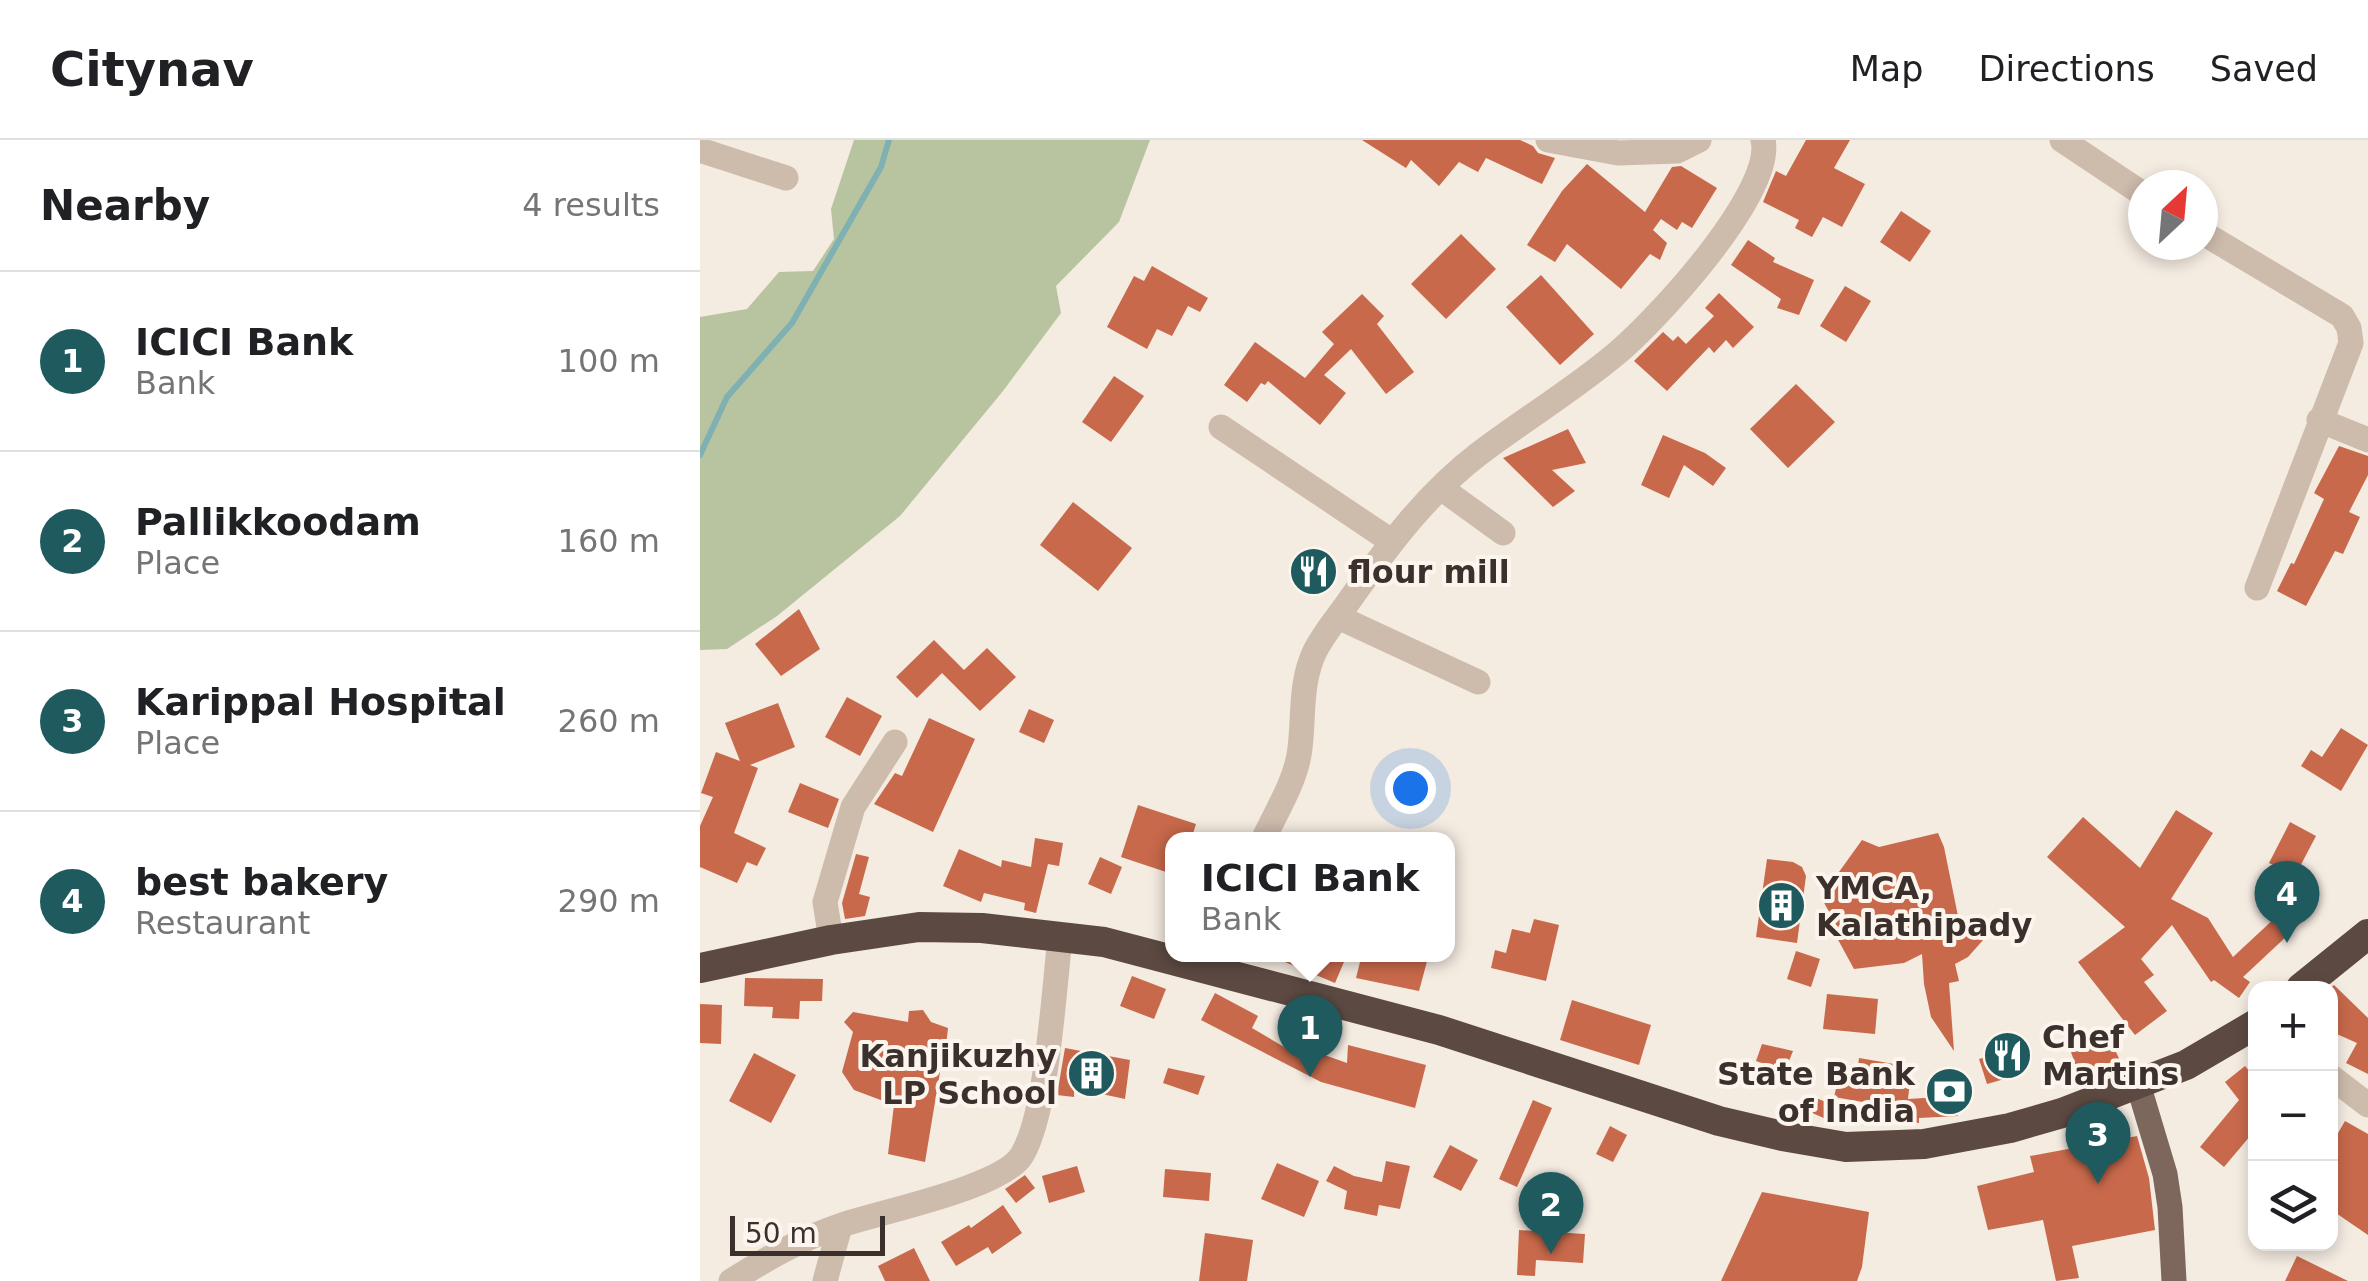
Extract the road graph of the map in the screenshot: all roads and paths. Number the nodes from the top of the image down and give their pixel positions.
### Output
1 (1548, 140) edge
2 (1699, 140) edge
3 (1764, 140) edge
4 (2062, 140) edge
5 (700, 150) edge
6 (786, 178) dead end
7 (2128, 184) edge
8 (2218, 242) edge
9 (2320, 420) junction
10 (1222, 427) dead end
11 (2368, 440) edge
12 (1441, 488) junction
13 (1503, 532) dead end
14 (1390, 541) junction
15 (2257, 588) dead end
16 (1338, 617) junction
17 (1478, 682) dead end
18 (895, 742) dead end
19 (1266, 832) edge
20 (2368, 934) edge
21 (1060, 938) junction
22 (831, 940) junction
23 (1165, 953) edge
24 (1207, 962) edge
25 (700, 968) edge
26 (2309, 981) edge
27 (2248, 1029) edge
28 (2338, 1082) edge
29 (2138, 1084) junction
30 (2368, 1105) edge
31 (840, 1226) junction
32 (731, 1281) edge
33 (826, 1281) edge
34 (2174, 1281) edge

1 - 2 street
3 - 12 street
4 - 7 street
5 - 6 street
8 - 9 street
9 - 11 street
9 - 15 street
10 - 14 street
12 - 13 street
12 - 14 street
14 - 16 street
16 - 17 street
16 - 19 street
18 - 22 street
20 - 26 highway
21 - 22 highway
21 - 23 highway
21 - 31 street
22 - 25 highway
24 - 29 highway
27 - 29 highway
28 - 30 street
29 - 34 main road
31 - 32 street
31 - 33 street

